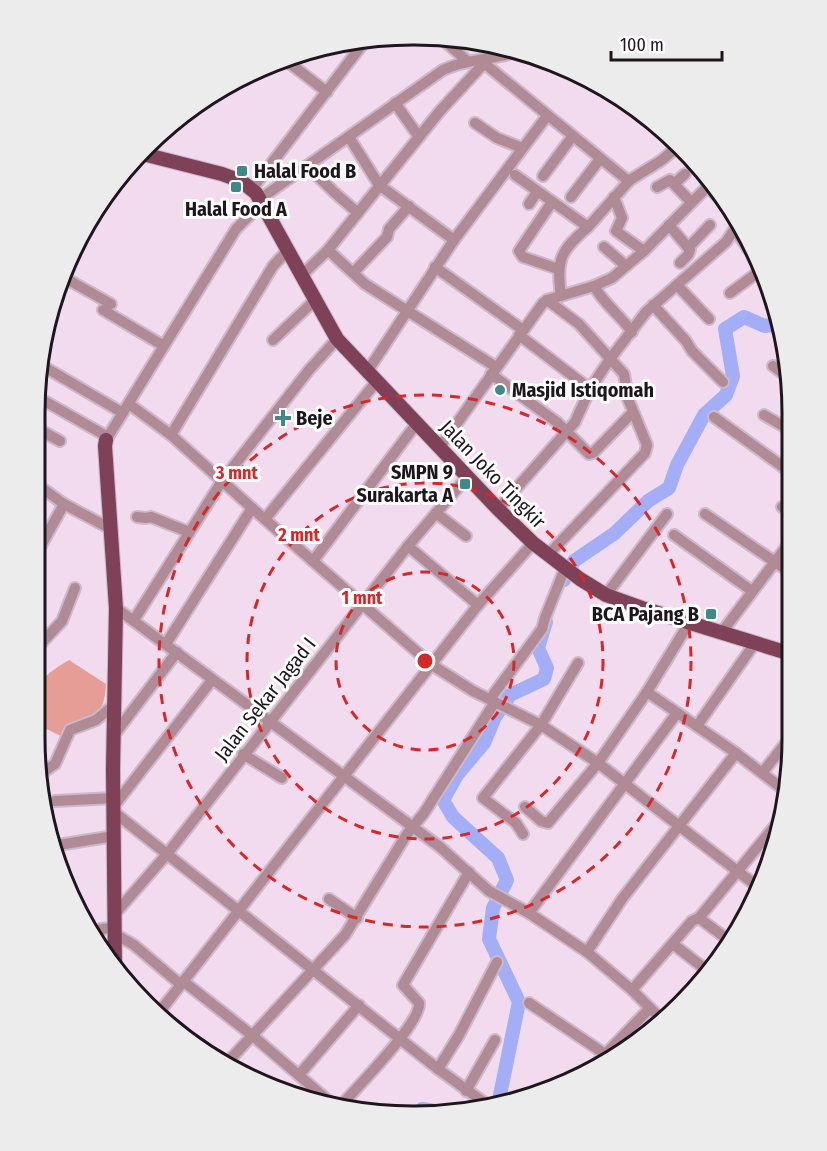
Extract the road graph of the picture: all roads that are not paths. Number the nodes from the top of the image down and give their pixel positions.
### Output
1 (452, 47) edge
2 (359, 49) edge
3 (502, 56) edge
4 (467, 61) junction
5 (487, 61) junction
6 (293, 66) edge
7 (327, 92) junction
8 (395, 104) junction
9 (547, 116) junction
10 (476, 123) dead end
11 (349, 137) junction
12 (419, 137) junction
13 (572, 137) junction
14 (522, 148) junction
15 (672, 151) edge
16 (150, 156) edge
17 (600, 159) junction
18 (307, 166) junction
19 (685, 174) dead end
20 (515, 175) dead end
21 (543, 176) dead end
22 (630, 180) junction
23 (674, 184) junction
24 (379, 185) junction
25 (657, 187) dead end
26 (705, 188) edge
27 (537, 192) junction
28 (258, 197) junction
29 (571, 197) dead end
30 (614, 197) junction
31 (552, 202) junction
32 (691, 202) junction
33 (529, 204) dead end
34 (409, 206) junction
35 (358, 213) junction
36 (669, 225) junction
37 (710, 225) dead end
38 (588, 227) junction
39 (734, 231) edge
40 (454, 240) junction
41 (604, 247) dead end
42 (688, 248) junction
43 (288, 250) junction
44 (328, 250) junction
45 (644, 251) junction
46 (680, 263) dead end
47 (626, 266) junction
48 (435, 267) junction
49 (558, 269) junction
50 (353, 273) junction
51 (302, 275) junction
52 (755, 275) edge
53 (70, 281) edge
54 (677, 285) junction
55 (594, 286) junction
56 (730, 293) dead end
57 (561, 296) junction
58 (547, 300) junction
59 (314, 301) junction
60 (653, 305) junction
61 (408, 312) junction
62 (709, 319) dead end
63 (521, 332) junction
64 (632, 332) junction
65 (337, 339) junction
66 (273, 340) dead end
67 (164, 346) junction
68 (610, 359) junction
69 (773, 366) dead end
70 (48, 369) edge
71 (493, 371) junction
72 (779, 371) edge
73 (372, 377) junction
74 (723, 382) dead end
75 (590, 388) junction
76 (45, 402) edge
77 (123, 410) junction
78 (633, 412) junction
79 (764, 415) dead end
80 (714, 417) dead end
81 (417, 423) junction
82 (782, 425) edge
83 (566, 432) junction
84 (45, 433) edge
85 (171, 435) junction
86 (107, 438) junction
87 (60, 441) dead end
88 (440, 447) junction
89 (782, 466) edge
90 (467, 477) junction
91 (222, 481) junction
92 (45, 490) edge
93 (64, 504) junction
94 (252, 508) junction
95 (498, 509) junction
96 (436, 513) junction
97 (667, 514) dead end
98 (705, 514) dead end
99 (137, 517) dead end
100 (265, 519) junction
101 (111, 529) junction
102 (189, 532) junction
103 (674, 535) dead end
104 (466, 536) dead end
105 (45, 539) edge
106 (533, 543) junction
107 (408, 546) junction
108 (782, 552) edge
109 (548, 555) junction
110 (313, 561) junction
111 (774, 563) junction
112 (566, 568) junction
113 (782, 568) edge
114 (75, 588) dead end
115 (752, 591) junction
116 (606, 595) junction
117 (362, 604) junction
118 (478, 605) junction
119 (116, 608) junction
120 (132, 618) junction
121 (689, 623) junction
122 (116, 624) junction
123 (722, 632) junction
124 (45, 640) edge
125 (755, 643) junction
126 (166, 644) junction
127 (782, 647) edge
128 (177, 652) junction
129 (578, 663) dead end
130 (432, 665) junction
131 (212, 680) junction
132 (647, 692) junction
133 (495, 702) junction
134 (114, 705) junction
135 (677, 713) junction
136 (268, 722) junction
137 (541, 725) junction
138 (697, 726) junction
139 (114, 735) junction
140 (782, 748) edge
141 (736, 753) junction
142 (243, 754) junction
143 (598, 763) junction
144 (47, 770) edge
145 (763, 772) junction
146 (345, 777) junction
147 (282, 778) dead end
148 (624, 783) junction
149 (779, 786) edge
150 (55, 801) dead end
151 (525, 807) dead end
152 (116, 816) junction
153 (680, 825) junction
154 (413, 827) junction
155 (769, 833) edge
156 (523, 834) dead end
157 (61, 842) edge
158 (167, 854) junction
159 (739, 870) junction
160 (469, 872) junction
161 (753, 882) edge
162 (329, 899) dead end
163 (238, 912) junction
164 (529, 913) junction
165 (357, 918) junction
166 (699, 918) junction
167 (114, 925) junction
168 (99, 929) edge
169 (724, 936) edge
170 (673, 944) junction
171 (586, 952) junction
172 (115, 953) edge
173 (497, 962) dead end
174 (702, 967) edge
175 (313, 969) junction
176 (181, 982) junction
177 (632, 990) junction
178 (529, 1003) dead end
179 (359, 1005) junction
180 (162, 1007) edge
181 (650, 1008) junction
182 (657, 1015) edge
183 (253, 1036) junction
184 (401, 1038) junction
185 (495, 1040) dead end
186 (609, 1050) edge
187 (604, 1053) edge
188 (232, 1058) edge
189 (438, 1069) junction
190 (299, 1075) junction
191 (466, 1091) junction
192 (321, 1094) edge
193 (346, 1100) edge
194 (479, 1100) edge

1 - 4 street
2 - 7 street
3 - 5 street
4 - 5 street
4 - 8 street
5 - 9 street
5 - 12 street
6 - 7 street
7 - 28 street
8 - 11 street
8 - 12 street
9 - 13 street
9 - 14 street
10 - 14 street
11 - 18 street
11 - 24 street
12 - 24 street
13 - 17 street
13 - 21 street
14 - 40 street
15 - 22 street
16 - 28 main road
17 - 22 street
17 - 29 street
18 - 28 street
18 - 35 street
19 - 23 street
20 - 27 street
22 - 30 street
23 - 25 street
23 - 32 street
24 - 34 street
24 - 35 street
26 - 32 street
27 - 31 street
27 - 33 street
28 - 43 main road, Jalan Joko Tingkir
28 - 67 street
30 - 38 street
30 - 45 street
31 - 38 street
31 - 49 street
32 - 36 street
34 - 40 street
34 - 50 street
35 - 44 street
36 - 42 street
36 - 45 street
37 - 42 street
38 - 49 street
39 - 54 street
40 - 48 street
41 - 47 street
42 - 46 street
43 - 51 main road, Jalan Joko Tingkir
43 - 85 street
44 - 50 street
44 - 51 street
45 - 47 street
47 - 55 street
48 - 61 street
48 - 63 street
49 - 57 street
50 - 61 street
51 - 59 main road, Jalan Joko Tingkir
52 - 56 street
53 - 67 street
54 - 60 street
54 - 62 street
55 - 57 street
55 - 64 street
57 - 58 street
58 - 63 street
58 - 68 street
59 - 65 main road, Jalan Joko Tingkir
59 - 66 street
60 - 64 street
60 - 74 street
61 - 71 street
61 - 73 street
63 - 71 street
63 - 75 street
64 - 68 street
65 - 73 main road, Jalan Joko Tingkir
65 - 91 street
67 - 77 street
68 - 75 street
68 - 78 street
69 - 72 street
70 - 77 street
71 - 83 street
71 - 88 street
73 - 81 main road, Jalan Joko Tingkir
73 - 100 street
75 - 83 street
76 - 86 street
77 - 85 street
77 - 86 street
78 - 83 street
78 - 109 street
79 - 82 street
80 - 89 street
81 - 88 main road, Jalan Joko Tingkir
81 - 110 street
83 - 95 street
84 - 87 street
85 - 91 street
86 - 101 main road
88 - 90 main road, Jalan Joko Tingkir
90 - 95 main road, Jalan Joko Tingkir
90 - 96 street, Jalan Sekar Jagad I
91 - 94 street
91 - 102 street
92 - 93 street
93 - 101 street
93 - 105 street
94 - 100 street
94 - 126 street
95 - 106 main road, Jalan Joko Tingkir
96 - 104 street
96 - 107 street, Jalan Sekar Jagad I
97 - 116 street
98 - 111 street
99 - 102 street
100 - 110 street
101 - 119 main road
102 - 120 street
103 - 115 street
106 - 109 main road, Jalan Joko Tingkir
106 - 118 street
107 - 117 street, Jalan Sekar Jagad I
107 - 118 street
108 - 111 street
109 - 112 main road, Jalan Joko Tingkir
110 - 117 street
111 - 113 street
111 - 115 street
112 - 116 main road, Jalan Joko Tingkir
112 - 133 street
114 - 124 street
115 - 123 street
116 - 121 main road, Jalan Joko Tingkir
117 - 130 street
117 - 136 street, Jalan Sekar Jagad I
118 - 130 street
119 - 120 street
119 - 122 main road
120 - 122 street
120 - 126 street
121 - 123 main road, Jalan Joko Tingkir
121 - 132 street
122 - 134 main road
123 - 125 main road, Jalan Joko Tingkir
125 - 127 main road, Jalan Joko Tingkir
125 - 138 street
126 - 128 street
128 - 131 street
128 - 139 street
129 - 137 street
130 - 133 street
130 - 146 street
131 - 136 street
131 - 152 street
132 - 135 street
132 - 143 street
133 - 137 street
133 - 154 street
134 - 139 main road
134 - 144 street
135 - 138 street
135 - 148 street
136 - 142 street, Jalan Sekar Jagad I
136 - 146 street
137 - 143 street
137 - 156 street
138 - 141 street
139 - 152 main road
140 - 145 street
141 - 145 street
141 - 153 street
142 - 147 street
142 - 158 street, Jalan Sekar Jagad I
143 - 148 street
143 - 151 street
145 - 149 street
146 - 154 street
146 - 163 street
148 - 153 street
148 - 164 street
150 - 152 street
152 - 157 street
152 - 158 street
152 - 167 main road
153 - 159 street
153 - 171 street
154 - 160 street
154 - 165 street
155 - 159 street
158 - 163 street
158 - 167 street, Jalan Sekar Jagad I
159 - 161 street
159 - 166 street
160 - 164 street
160 - 184 street
162 - 165 street
163 - 175 street
163 - 176 street
164 - 171 street
165 - 175 street
166 - 169 street
166 - 170 street
167 - 168 street
167 - 172 main road
167 - 176 street
170 - 174 street
170 - 177 street
171 - 177 street
173 - 189 street
175 - 179 street
175 - 183 street
176 - 180 street
176 - 183 street
177 - 181 street
178 - 187 street
179 - 184 street
179 - 190 street
181 - 182 street
181 - 186 street
183 - 188 street
183 - 190 street
184 - 189 street
184 - 193 street
185 - 191 street
189 - 191 street
190 - 192 street
191 - 194 street

